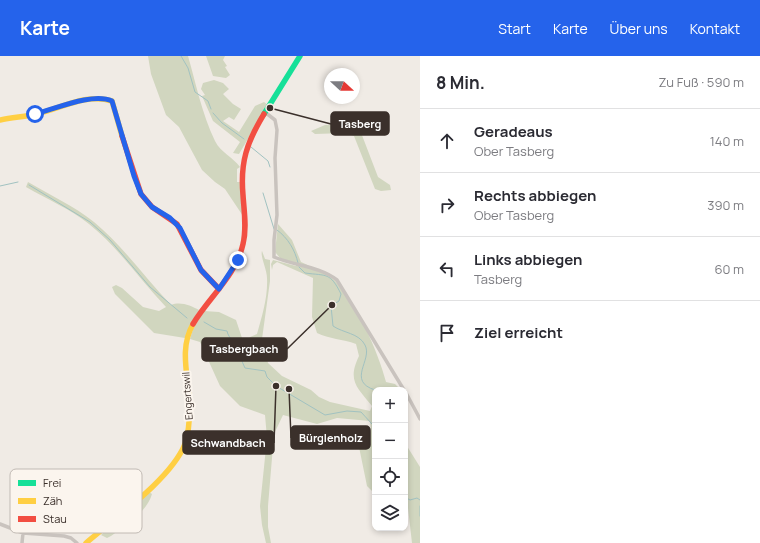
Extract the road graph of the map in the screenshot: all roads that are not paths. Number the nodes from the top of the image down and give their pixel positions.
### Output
1 (300, 56) edge
2 (266, 113) junction
3 (0, 120) edge
4 (219, 289) junction
5 (403, 387) edge
6 (408, 397) edge
7 (420, 419) edge
8 (142, 495) edge
9 (0, 524) edge
10 (10, 529) edge
11 (24, 533) joint
12 (98, 533) edge
13 (87, 542) edge
14 (22, 543) edge
15 (77, 543) edge

1 - 2 main road, Engertswil
2 - 4 main road, Engertswil
2 - 5 street
3 - 4 main road
4 - 8 main road, Engertswil
6 - 7 street
9 - 10 street
11 - 14 street
11 - 15 street
12 - 13 main road, Engertswil

